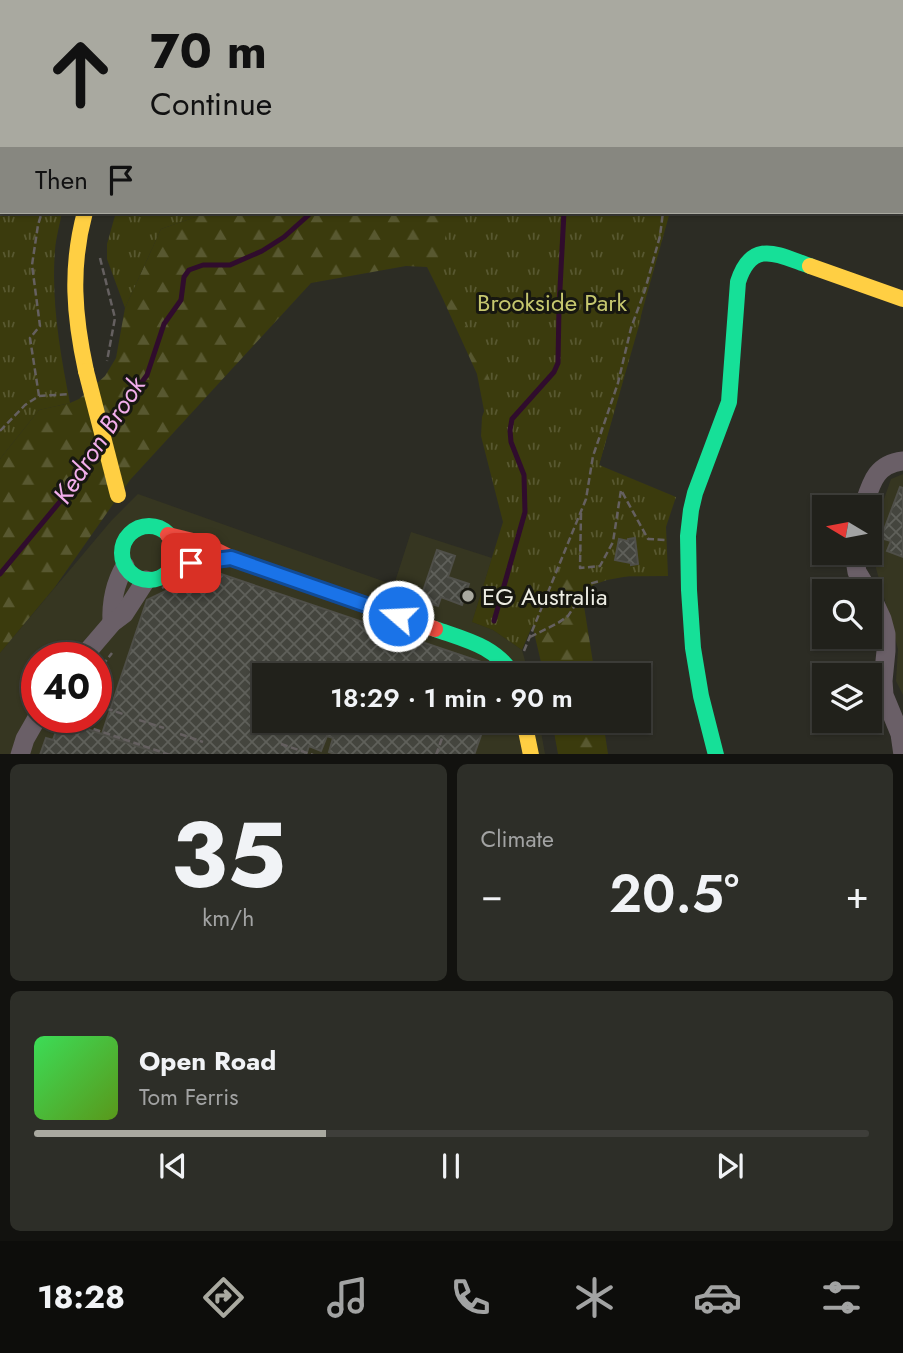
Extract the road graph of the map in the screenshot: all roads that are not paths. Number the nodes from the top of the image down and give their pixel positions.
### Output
1 (84, 214) edge
2 (903, 299) edge
3 (903, 461) edge
4 (868, 495) edge
5 (136, 530) junction
6 (168, 535) junction
7 (231, 558) junction
8 (125, 566) junction
9 (172, 566) junction
10 (151, 586) junction
11 (882, 619) edge
12 (112, 623) junction
13 (96, 642) edge
14 (505, 663) edge
15 (32, 733) edge
16 (526, 733) edge
17 (20, 754) edge
18 (530, 754) edge
19 (716, 754) edge
20 (903, 754) edge

1 - 5 street, bridge
2 - 19 street
3 - 4 street
5 - 6 street
5 - 8 street
6 - 7 street
6 - 9 street
7 - 9 street
7 - 14 street
8 - 10 street
8 - 12 street
9 - 10 street
10 - 12 street
11 - 20 street
12 - 13 street
15 - 17 street
16 - 18 street

